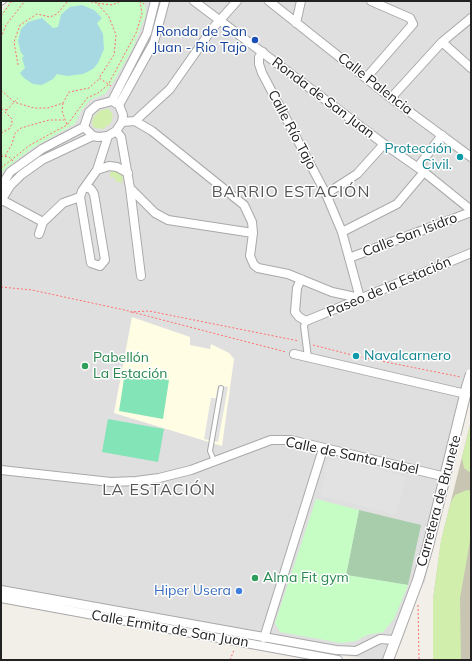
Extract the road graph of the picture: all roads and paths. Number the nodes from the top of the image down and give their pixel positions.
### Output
1 (4, 1) edge
2 (12, 1) edge
3 (25, 1) edge
4 (60, 1) edge
5 (72, 1) edge
6 (87, 1) edge
7 (95, 1) edge
8 (121, 1) edge
9 (140, 1) edge
10 (155, 1) edge
11 (165, 1) edge
12 (194, 1) edge
13 (237, 1) edge
14 (269, 1) edge
15 (301, 1) edge
16 (371, 1) edge
17 (67, 2) edge
18 (1, 3) edge
19 (97, 3) junction
20 (1, 16) edge
21 (471, 18) edge
22 (220, 20) junction
23 (296, 23) junction
24 (1, 38) edge
25 (442, 42) junction
26 (263, 52) junction
27 (18, 65) dead end
28 (471, 68) edge
29 (99, 78) junction
30 (366, 78) junction
31 (108, 85) junction
32 (1, 90) edge
33 (117, 90) junction
34 (18, 98) dead end
35 (391, 98) junction
36 (14, 102) junction
37 (63, 102) junction
38 (116, 103) junction
39 (1, 109) edge
40 (7, 110) junction
41 (64, 120) junction
42 (135, 121) junction
43 (122, 122) junction
44 (68, 125) junction
45 (84, 127) junction
46 (70, 128) dead end
47 (116, 131) junction
48 (1, 133) edge
49 (442, 135) junction
50 (93, 136) junction
51 (108, 136) junction
52 (384, 144) junction
53 (1, 156) edge
54 (5, 156) junction
55 (471, 157) edge
56 (12, 159) junction
57 (15, 162) dead end
58 (1, 168) edge
59 (421, 169) junction
60 (97, 170) junction
61 (128, 173) junction
62 (1, 187) edge
63 (85, 187) junction
64 (130, 188) junction
65 (326, 194) junction
66 (80, 197) junction
67 (1, 201) edge
68 (471, 211) edge
69 (43, 222) junction
70 (342, 232) junction
71 (254, 233) junction
72 (39, 234) dead end
73 (471, 253) edge
74 (349, 258) junction
75 (141, 276) dead end
76 (301, 279) junction
77 (1, 287) edge
78 (360, 298) junction
79 (149, 311) dead end
80 (130, 312) junction
81 (306, 321) junction
82 (294, 354) joint
83 (308, 358) junction
84 (471, 374) edge
85 (221, 388) dead end
86 (467, 391) junction
87 (323, 449) junction
88 (214, 461) junction
89 (1, 470) edge
90 (446, 477) junction
91 (1, 590) edge
92 (1, 598) edge
93 (418, 604) dead end
94 (264, 638) junction
95 (395, 640) junction
96 (237, 641) junction
97 (230, 660) edge
98 (338, 660) edge
99 (388, 660) edge
100 (419, 660) edge

1 - 18 lane
2 - 20 path
3 - 24 path
4 - 17 path
5 - 17 path
6 - 19 path
7 - 19 path
8 - 19 path
9 - 31 path
10 - 33 street
11 - 38 street
12 - 22 street, Ronda de San Juan
13 - 22 street
14 - 23 street, Calle Palencia
15 - 23 street
16 - 30 street
17 - 27 path
19 - 29 path
21 - 25 street
22 - 26 street, Ronda de San Juan
22 - 42 street
23 - 30 street, Calle Palencia
25 - 28 street
25 - 35 street
26 - 52 street, Ronda de San Juan
26 - 65 street, Calle Río Tajo
29 - 31 path
29 - 37 path
30 - 35 street, Calle Palencia
31 - 33 path
31 - 44 path
32 - 36 path
33 - 38 street
34 - 36 path
35 - 49 street, Calle Palencia
36 - 37 path
36 - 40 path
37 - 41 path
38 - 43 street
38 - 45 street
39 - 40 path
40 - 48 path
41 - 44 path
41 - 54 path
42 - 43 street
42 - 71 street
43 - 47 street
44 - 46 path
44 - 56 path
45 - 50 street
45 - 62 street
47 - 51 street
47 - 61 street
49 - 55 street, Calle Palencia
49 - 59 street
50 - 51 street
50 - 67 street
51 - 60 street
52 - 59 street, Ronda de San Juan
52 - 65 street
53 - 54 path
54 - 56 path
56 - 57 path
56 - 58 path
59 - 68 street, Ronda de San Juan
59 - 70 street
60 - 61 street
60 - 63 street
61 - 64 street
63 - 66 street
63 - 66 street
64 - 71 street
64 - 75 street
65 - 70 street, Calle Río Tajo
66 - 69 street
67 - 69 street
68 - 74 street, Calle San Isidro
69 - 72 street
70 - 74 street, Calle Río Tajo
71 - 76 street
73 - 78 street, Paseo de la Estación
74 - 78 street, Calle Río Tajo
76 - 78 street
76 - 81 street
77 - 80 path
78 - 81 street, Paseo de la Estación
79 - 80 path
80 - 82 path
81 - 83 street
82 - 83 street
83 - 86 street
84 - 86 street, Carretera de Brunete, bridge
85 - 88 lane
86 - 90 street, Carretera de Brunete
87 - 88 street, Calle de Santa Isabel
87 - 90 street, Calle de Santa Isabel
87 - 94 street
88 - 89 street, Calle de Santa Isabel
90 - 95 street, Carretera de Brunete
91 - 94 street, Calle Ermita de San Juan
92 - 96 street, Calle Ermita de San Juan
93 - 100 path
94 - 95 street, Calle Ermita de San Juan
95 - 99 street, Carretera de Brunete
96 - 97 path
96 - 98 street, Calle Ermita de San Juan

